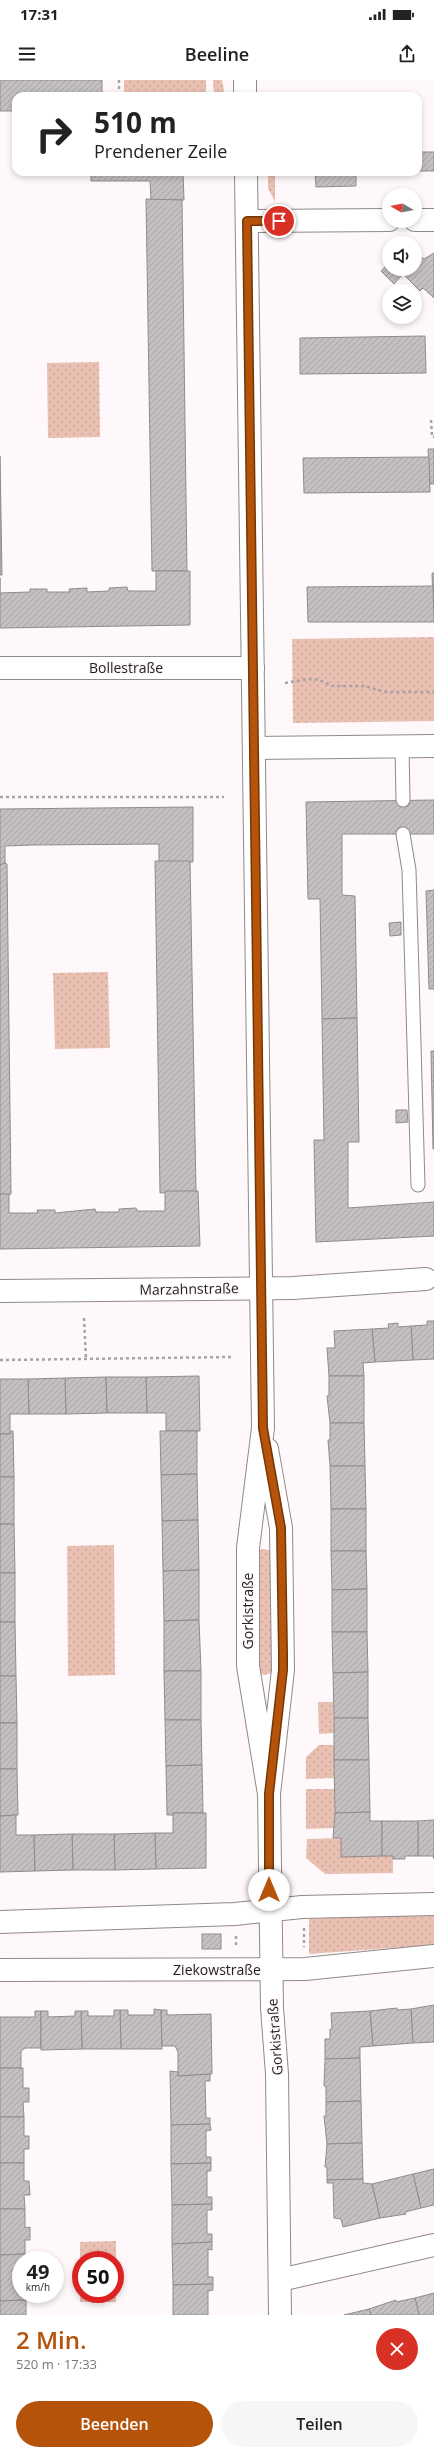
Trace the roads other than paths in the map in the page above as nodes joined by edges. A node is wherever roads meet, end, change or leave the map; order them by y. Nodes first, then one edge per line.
1 (245, 80) edge
2 (245, 92) edge
3 (246, 176) edge
4 (382, 220) edge
5 (422, 220) edge
6 (434, 220) edge
7 (247, 221) junction
8 (0, 668) edge
9 (253, 668) junction
10 (402, 746) junction
11 (434, 746) edge
12 (254, 748) junction
13 (403, 800) dead end
14 (403, 834) dead end
15 (418, 1185) dead end
16 (426, 1279) dead end
17 (261, 1288) junction
18 (0, 1292) edge
19 (263, 1428) junction
20 (269, 1794) junction
21 (434, 1904) edge
22 (269, 1910) junction
23 (0, 1922) edge
24 (434, 1956) edge
25 (271, 1969) junction
26 (0, 1970) edge
27 (434, 2246) edge
28 (280, 2280) junction
29 (280, 2315) edge

1 - 2 main road
3 - 7 main road, Gorkistraße
4 - 7 main road
5 - 6 main road
7 - 9 main road, Gorkistraße
8 - 9 main road, Bollestraße
9 - 12 main road, Gorkistraße
10 - 11 main road
10 - 12 main road
10 - 13 lane
12 - 17 main road, Gorkistraße
14 - 15 lane
16 - 17 main road, Marzahnstraße
17 - 18 main road, Marzahnstraße
17 - 19 main road, Gorkistraße
19 - 20 main road, Gorkistraße
19 - 20 main road, Gorkistraße
20 - 22 main road, Gorkistraße
21 - 22 main road
22 - 23 main road
22 - 25 main road, Gorkistraße
24 - 25 main road, Ziekowstraße
25 - 26 main road, Ziekowstraße
25 - 28 main road, Gorkistraße
27 - 28 main road
28 - 29 main road, Gorkistraße

